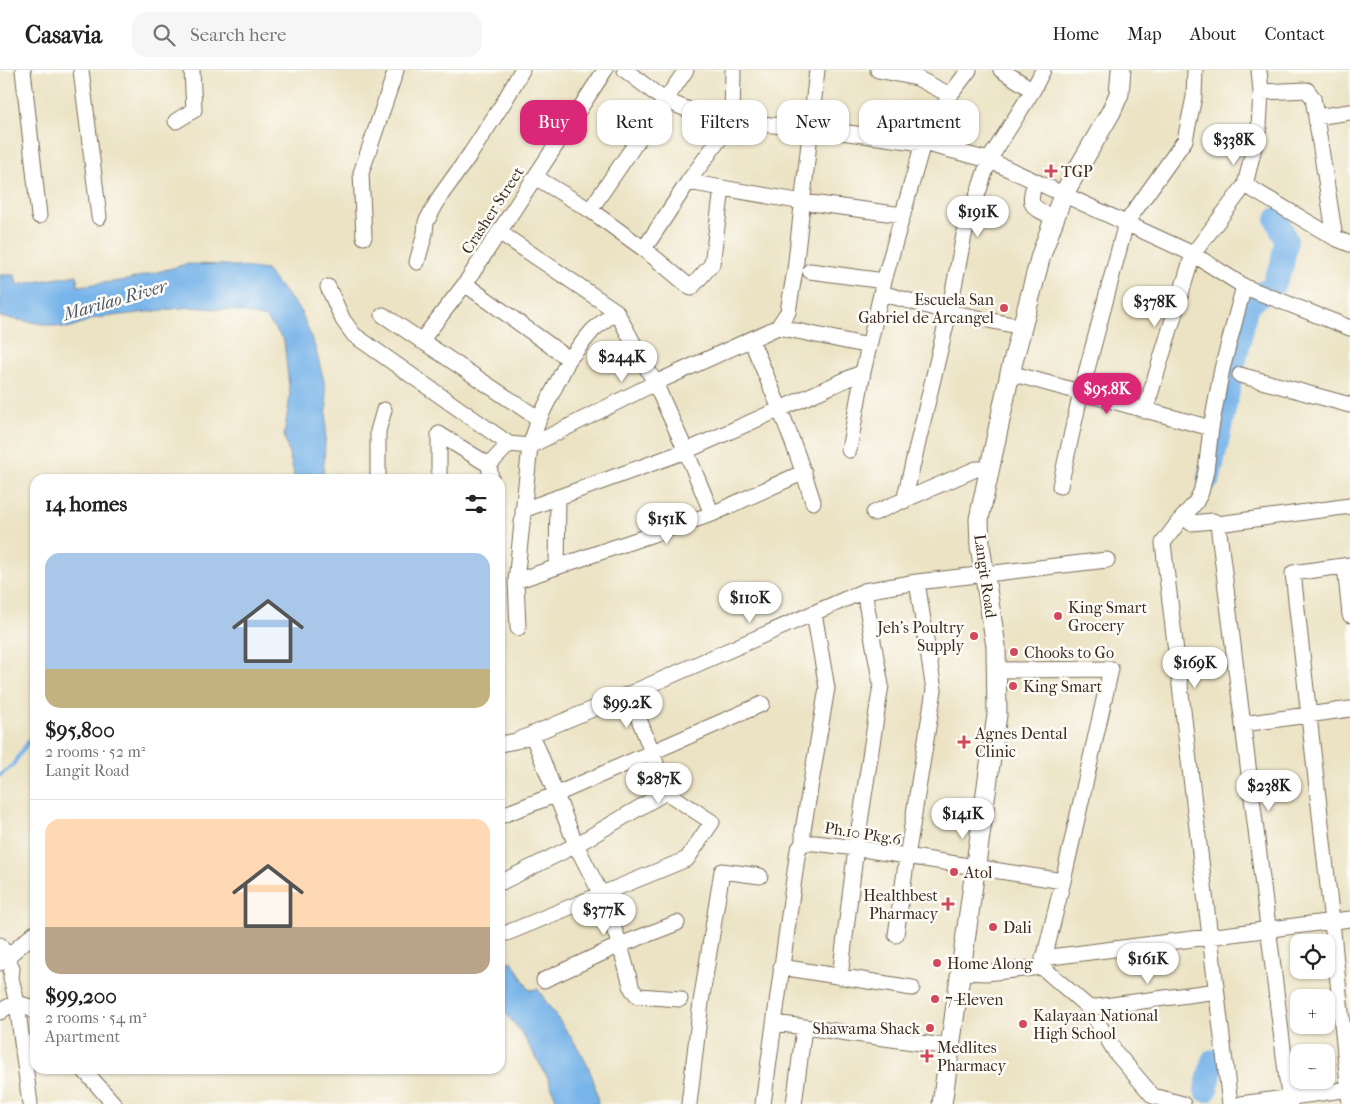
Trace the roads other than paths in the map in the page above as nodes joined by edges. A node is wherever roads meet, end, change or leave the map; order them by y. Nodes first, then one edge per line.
1 (23, 70) edge
2 (81, 70) edge
3 (192, 70) edge
4 (396, 70) edge
5 (522, 70) edge
6 (605, 70) edge
7 (625, 70) edge
8 (686, 70) edge
9 (733, 70) edge
10 (817, 70) edge
11 (878, 70) edge
12 (969, 70) edge
13 (1000, 70) edge
14 (1043, 70) edge
15 (1121, 70) edge
16 (1195, 70) edge
17 (1259, 70) edge
18 (1033, 90) junction
19 (1261, 92) junction
20 (950, 95) junction
21 (664, 100) joint
22 (732, 100) edge
23 (814, 100) edge
24 (947, 100) edge
25 (1350, 112) edge
26 (1316, 117) junction
27 (176, 121) dead end
28 (634, 145) edge
29 (715, 145) edge
30 (809, 145) edge
31 (922, 145) edge
32 (931, 145) edge
33 (989, 160) junction
34 (535, 177) junction
35 (688, 182) junction
36 (1035, 182) junction
37 (1245, 184) junction
38 (722, 189) junction
39 (1063, 194) junction
40 (803, 202) junction
41 (590, 210) junction
42 (903, 215) junction
43 (39, 216) dead end
44 (99, 217) dead end
45 (1054, 218) junction
46 (1126, 223) junction
47 (499, 232) junction
48 (364, 237) dead end
49 (1334, 238) junction
50 (1350, 244) edge
51 (644, 249) junction
52 (1193, 254) junction
53 (417, 262) dead end
54 (810, 271) dead end
55 (465, 284) junction
56 (328, 287) dead end
57 (883, 287) junction
58 (1244, 287) junction
59 (616, 311) junction
60 (949, 312) junction
61 (383, 315) dead end
62 (778, 327) junction
63 (1022, 327) junction
64 (1350, 328) edge
65 (751, 340) junction
66 (421, 341) junction
67 (869, 346) junction
68 (569, 359) junction
69 (863, 372) junction
70 (1010, 373) junction
71 (1240, 375) dead end
72 (655, 382) junction
73 (1081, 392) junction
74 (1350, 405) edge
75 (780, 409) junction
76 (384, 410) dead end
77 (1145, 411) junction
78 (539, 419) junction
79 (1211, 428) junction
80 (509, 444) junction
81 (530, 446) junction
82 (849, 450) dead end
83 (686, 451) junction
84 (989, 469) junction
85 (490, 472) edge
86 (804, 472) junction
87 (378, 474) edge
88 (439, 474) edge
89 (1060, 486) dead end
90 (558, 497) junction
91 (904, 501) junction
92 (813, 502) dead end
93 (1350, 506) edge
94 (523, 510) junction
95 (874, 513) dead end
96 (712, 514) junction
97 (1191, 523) dead end
98 (1218, 524) junction
99 (1107, 560) dead end
100 (1347, 565) edge
101 (557, 567) junction
102 (984, 574) junction
103 (516, 581) junction
104 (917, 582) junction
105 (864, 591) junction
106 (814, 613) junction
107 (1350, 615) edge
108 (518, 628) dead end
109 (997, 670) junction
110 (629, 694) junction
111 (762, 704) dead end
112 (1350, 710) edge
113 (1309, 715) junction
114 (1243, 724) junction
115 (532, 734) junction
116 (505, 743) edge
117 (652, 752) junction
118 (666, 792) junction
119 (557, 794) junction
120 (505, 814) edge
121 (803, 843) junction
122 (576, 845) junction
123 (856, 848) junction
124 (907, 857) junction
125 (976, 867) junction
126 (760, 876) dead end
127 (505, 880) edge
128 (1063, 881) junction
129 (601, 894) junction
130 (1350, 919) edge
131 (1332, 922) junction
132 (677, 923) dead end
133 (1269, 930) junction
134 (507, 933) dead end
135 (896, 934) dead end
136 (30, 936) edge
137 (1210, 936) junction
138 (620, 945) junction
139 (2, 955) edge
140 (1042, 963) junction
141 (781, 967) junction
142 (961, 972) junction
143 (840, 977) junction
144 (544, 980) dead end
145 (912, 988) dead end
146 (1210, 992) dead end
147 (680, 999) dead end
148 (17, 1003) junction
149 (30, 1008) edge
150 (1089, 1008) junction
151 (0, 1012) edge
152 (775, 1023) junction
153 (804, 1028) junction
154 (950, 1047) junction
155 (88, 1074) edge
156 (1349, 1094) edge
157 (1290, 1100) edge
158 (30, 1104) edge
159 (114, 1104) edge
160 (689, 1104) edge
161 (763, 1104) edge
162 (794, 1104) edge
163 (942, 1104) edge
164 (1182, 1104) edge
165 (1230, 1104) edge
166 (1241, 1104) edge

1 - 43 street
2 - 44 street
3 - 27 street
4 - 48 street
5 - 53 street
6 - 34 street, Crasher Street
7 - 21 street
8 - 21 street
9 - 22 street
10 - 23 street
11 - 20 street
12 - 20 street
13 - 18 street
14 - 18 street
15 - 39 main road, Langit Road
16 - 46 street
17 - 19 street
18 - 33 street
19 - 26 street
19 - 37 street
20 - 24 street
25 - 26 street
26 - 49 street
28 - 41 street
29 - 35 street
30 - 40 street
31 - 42 street
32 - 33 street
33 - 36 street
33 - 60 street
34 - 41 street
34 - 47 street, Crasher Street
35 - 38 street
35 - 51 street
36 - 39 street
36 - 45 street
37 - 49 street
37 - 52 street
38 - 40 street
38 - 51 street
39 - 45 main road, Langit Road
39 - 46 street
40 - 42 street
40 - 62 street
41 - 51 street
42 - 57 street
45 - 63 main road, Langit Road
46 - 52 street
46 - 73 street
47 - 55 street, Crasher Street
47 - 59 street
49 - 50 street
52 - 58 street
52 - 77 street
54 - 57 street
55 - 66 street, Crasher Street
55 - 68 street
56 - 80 street
57 - 60 street
57 - 67 street
58 - 64 street
58 - 79 street
59 - 68 street
59 - 72 street
60 - 63 street
60 - 91 street
61 - 66 street
62 - 65 street
62 - 67 street
63 - 70 main road, Langit Road
65 - 72 street
65 - 75 street
66 - 78 street
67 - 69 street
68 - 78 street
69 - 75 street
69 - 82 street
70 - 73 street
70 - 84 main road, Langit Road
71 - 74 street
72 - 81 street
72 - 83 street
73 - 77 street
73 - 89 street
75 - 83 street
75 - 86 street
76 - 87 street
77 - 79 street
78 - 81 street
79 - 137 street
80 - 81 street
80 - 85 street
81 - 94 street
83 - 90 street
83 - 96 street
84 - 91 street
84 - 102 main road, Langit Road
85 - 88 street
86 - 92 street
86 - 96 street
90 - 94 street
90 - 101 street
91 - 95 street
93 - 98 street
94 - 103 street
96 - 101 street
97 - 98 street
98 - 114 street
99 - 102 street
100 - 107 street
100 - 113 street
101 - 103 street
102 - 104 street
102 - 109 main road, Langit Road
103 - 108 street
104 - 105 street
104 - 124 street
105 - 106 street
105 - 123 street
106 - 110 street
106 - 121 street
109 - 125 main road, Langit Road
109 - 128 street
110 - 115 street
110 - 117 street
111 - 117 street
112 - 113 street
113 - 114 street
113 - 131 street
114 - 133 street
115 - 116 street
115 - 119 street
117 - 118 street
117 - 119 street
118 - 122 street
118 - 129 street
119 - 120 street
119 - 122 street
121 - 123 street, Ph.10 Pkg.6
121 - 141 street
122 - 127 street
122 - 129 street
123 - 124 street, Ph.10 Pkg.6
123 - 143 street
124 - 125 street, Ph.10 Pkg.6
124 - 135 street
125 - 128 street, Ph.10 Pkg.6
125 - 142 main road, Langit Road
126 - 160 street
128 - 140 street
129 - 134 street
129 - 138 street
130 - 131 street
131 - 133 street
131 - 156 street
132 - 138 street
133 - 137 street
133 - 157 street
136 - 139 street
137 - 140 street
137 - 165 street
138 - 144 street
138 - 147 street
139 - 148 street
140 - 142 street
140 - 150 street
141 - 143 street
141 - 152 street
142 - 154 main road, Langit Road
143 - 145 street
146 - 150 street
148 - 149 street
148 - 151 street
148 - 158 street
150 - 164 street
152 - 153 street
152 - 161 street
153 - 154 street
153 - 162 street
154 - 163 main road, Langit Road
155 - 159 street
156 - 157 street
157 - 166 street

